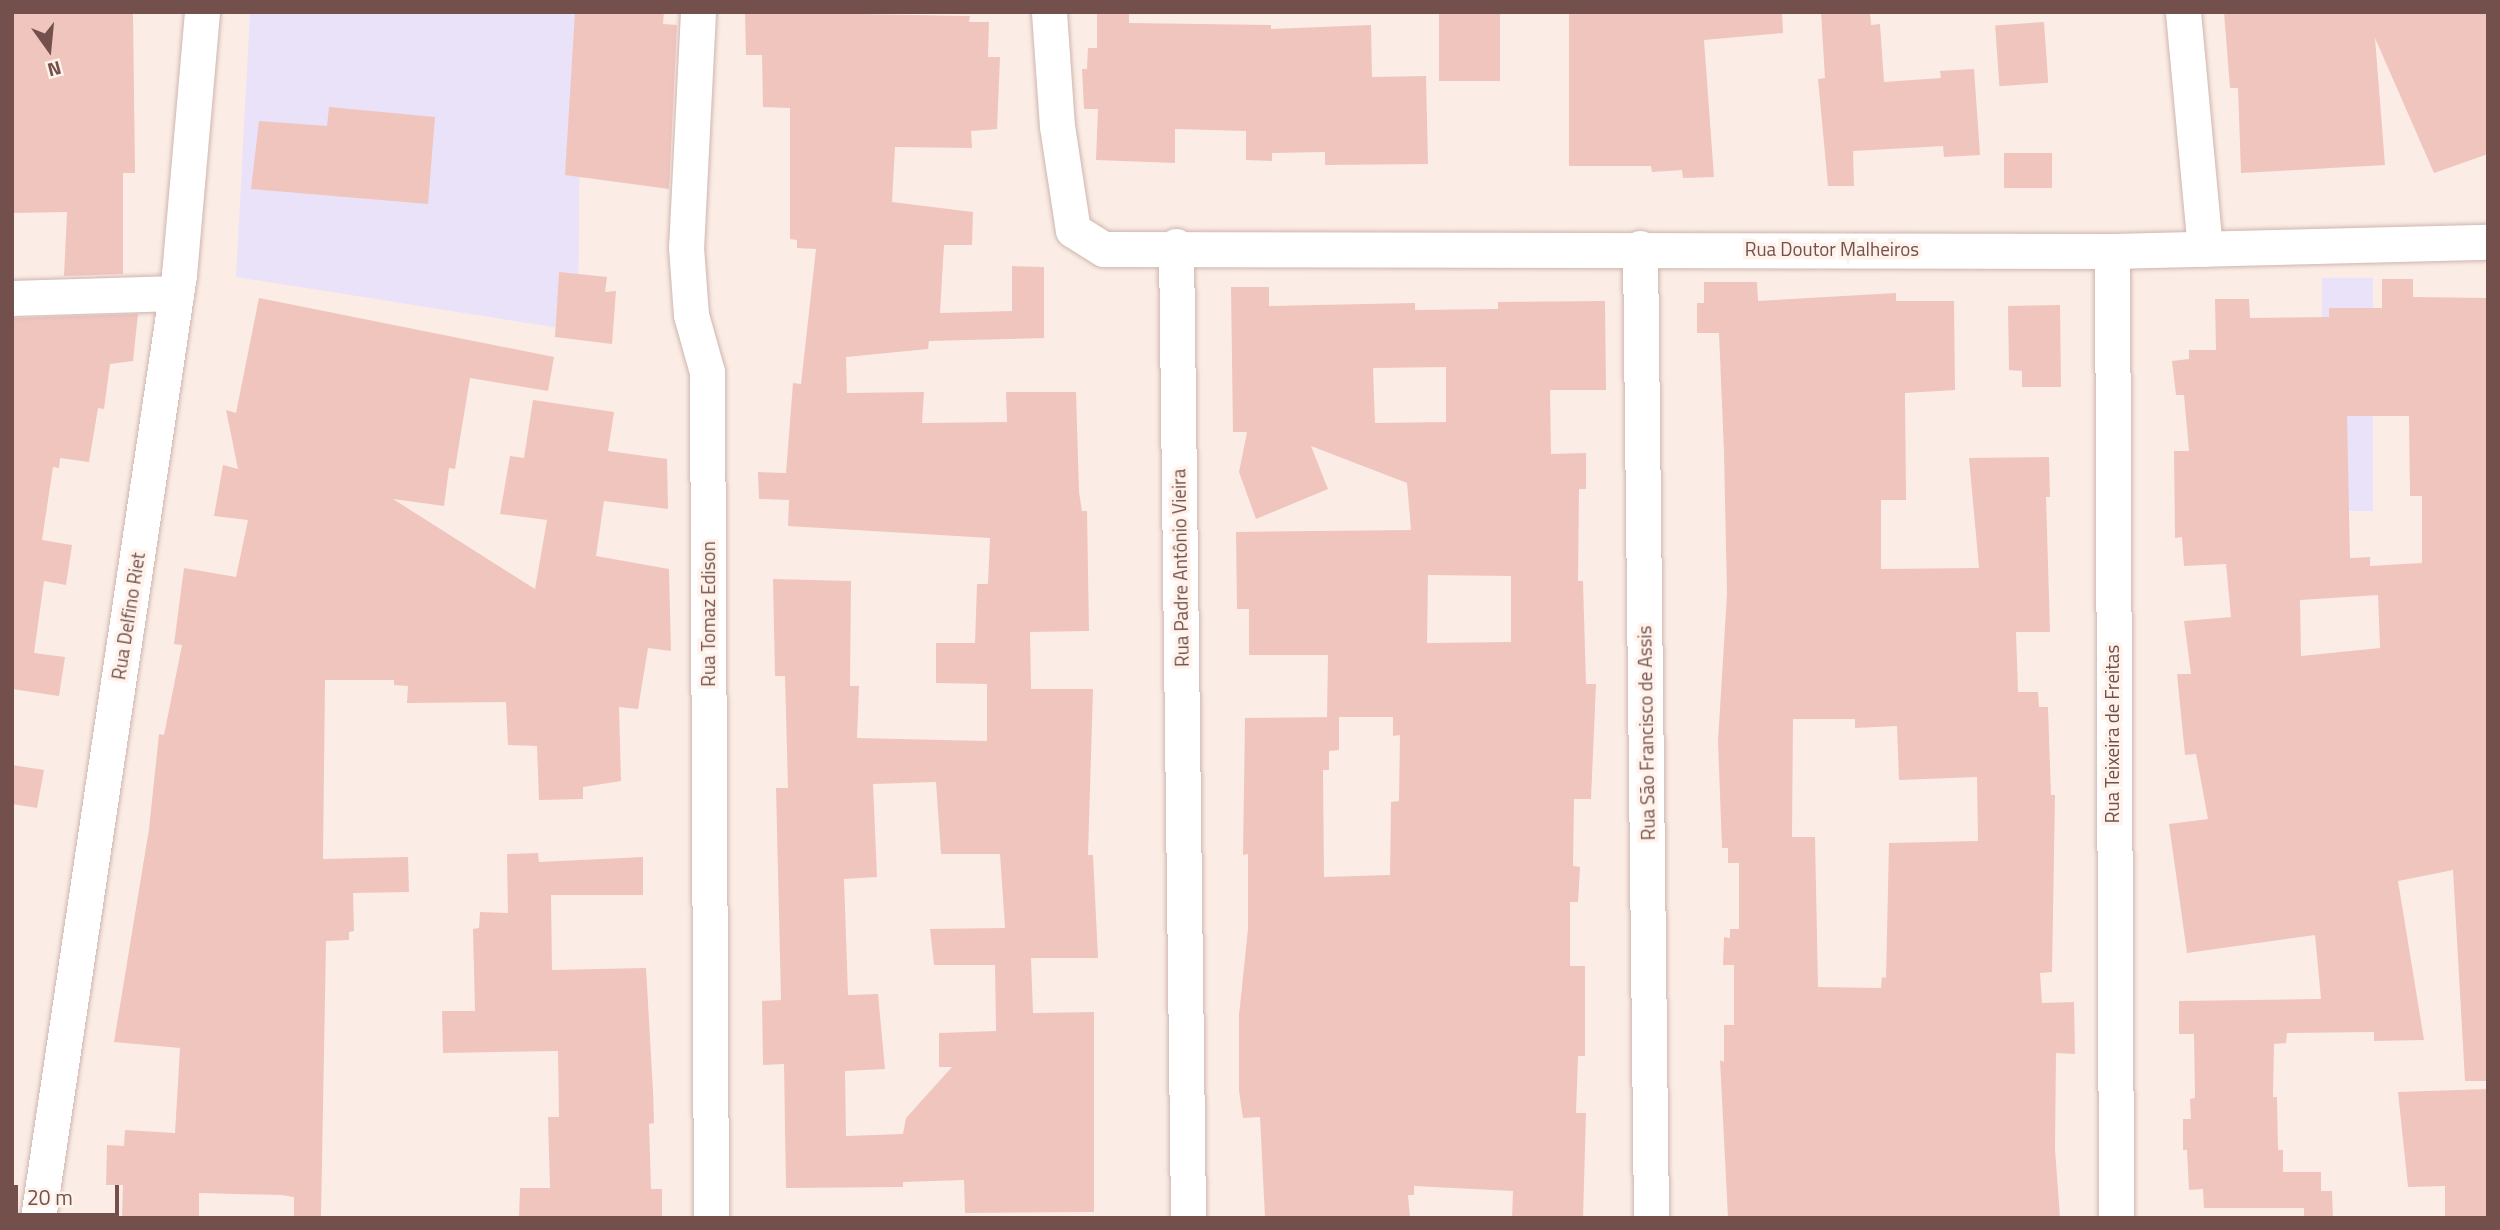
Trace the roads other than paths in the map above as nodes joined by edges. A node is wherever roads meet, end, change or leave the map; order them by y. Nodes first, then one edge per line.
1 (202, 12) edge
2 (698, 12) edge
3 (1049, 12) edge
4 (2183, 12) edge
5 (2488, 242) edge
6 (1176, 246) junction
7 (1640, 248) junction
8 (2205, 248) junction
9 (2112, 251) junction
10 (176, 293) junction
11 (12, 298) edge
12 (38, 1218) edge
13 (711, 1218) edge
14 (1188, 1218) edge
15 (1651, 1218) edge
16 (2116, 1218) edge

1 - 10 street, Rua Delfino Riet
2 - 13 street, Rua Tomaz Edison
3 - 6 street
4 - 8 street
5 - 8 street, Rua Doutor Malheiros
6 - 7 street, Rua Doutor Malheiros
6 - 14 street, Rua Padre Antônio Vieira
7 - 9 street, Rua Doutor Malheiros
7 - 15 street, Rua São Francisco de Assis
8 - 9 street, Rua Doutor Malheiros
9 - 16 street, Rua Teixeira de Freitas
10 - 11 street
10 - 12 street, Rua Delfino Riet

